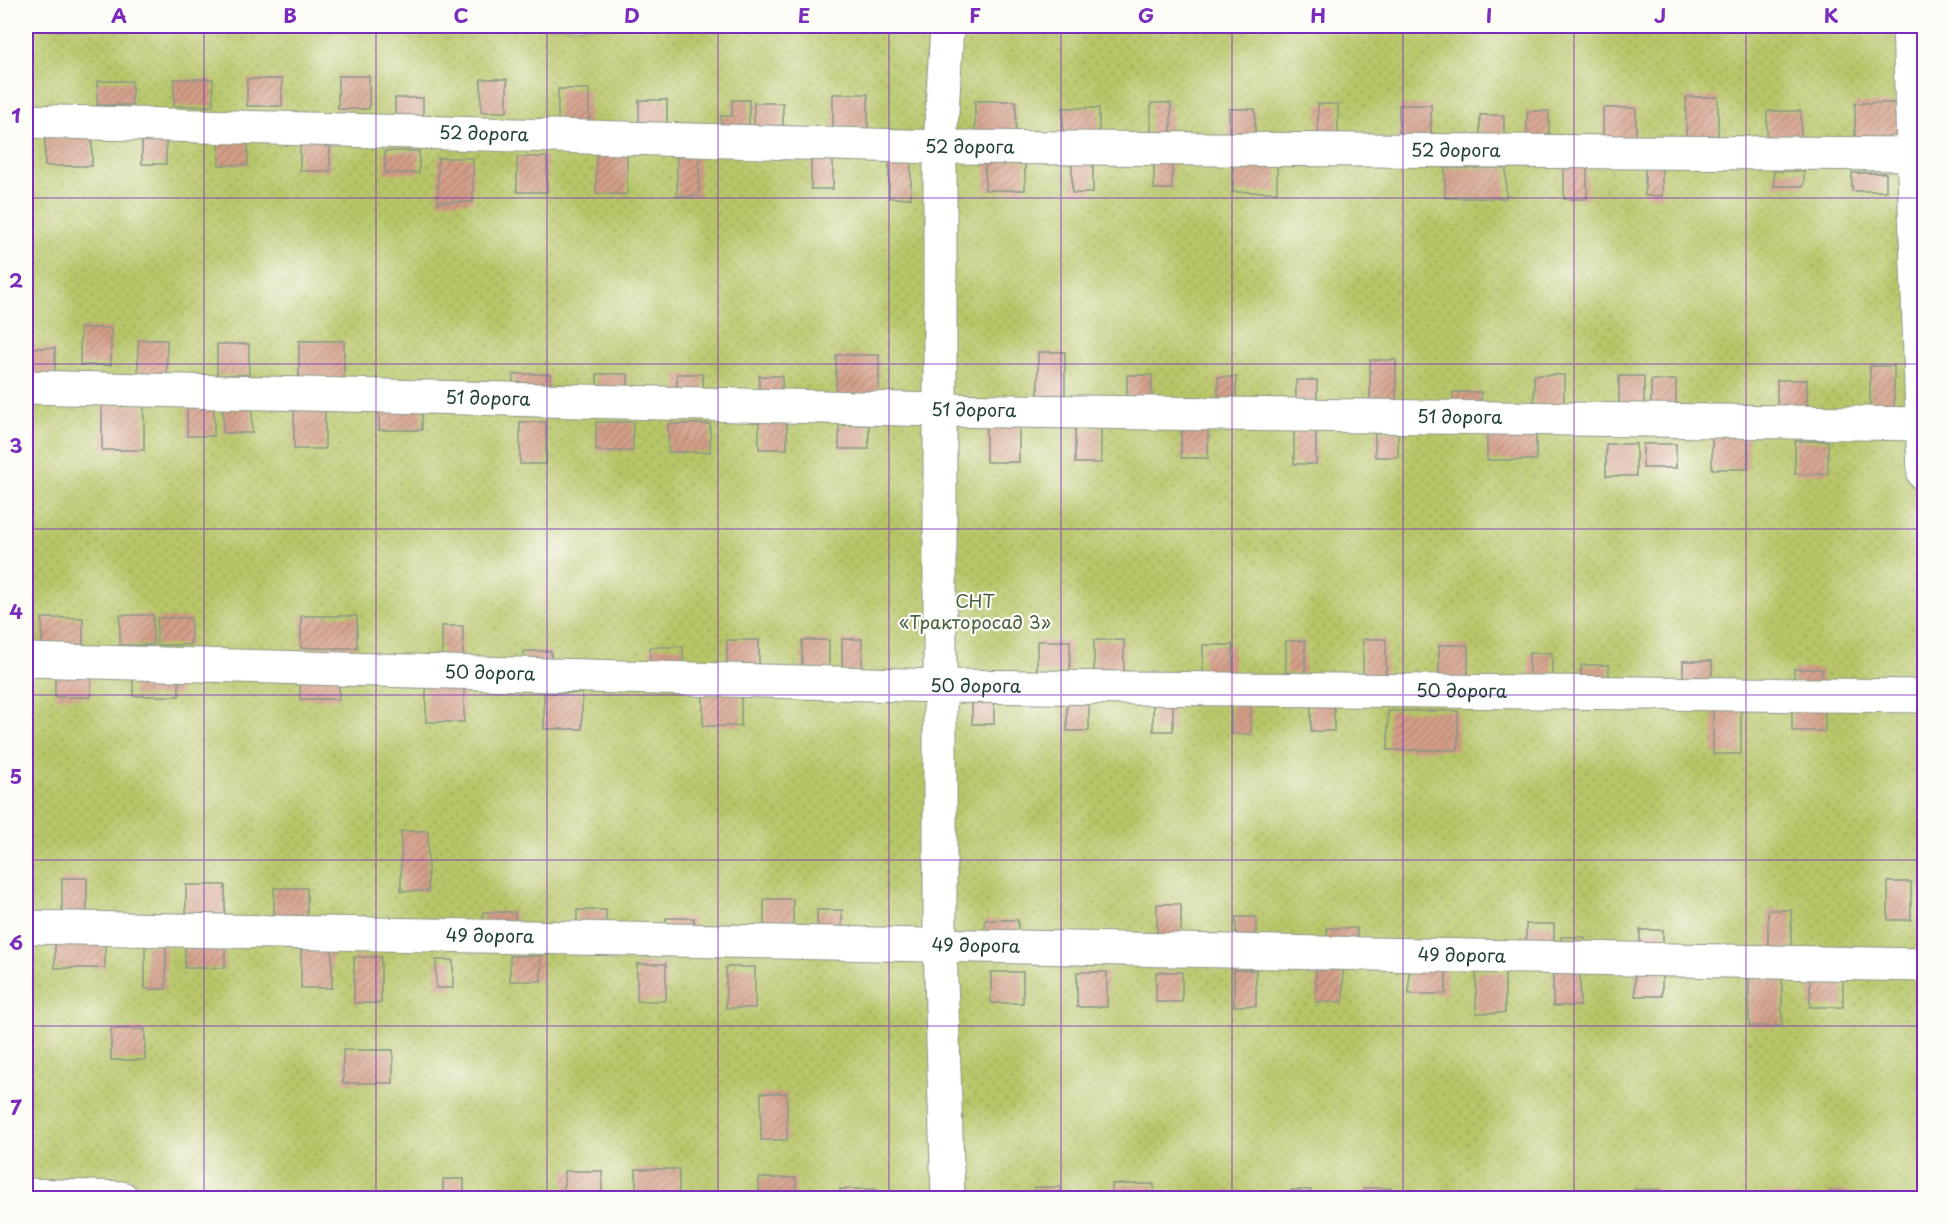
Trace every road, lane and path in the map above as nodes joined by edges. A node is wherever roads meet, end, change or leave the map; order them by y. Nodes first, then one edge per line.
1 (947, 26) edge
2 (1909, 26) edge
3 (26, 122) edge
4 (940, 147) junction
5 (1914, 154) junction
6 (26, 387) edge
7 (940, 410) junction
8 (1923, 424) junction
9 (1924, 474) edge
10 (26, 660) edge
11 (940, 686) junction
12 (1924, 696) edge
13 (26, 927) edge
14 (940, 946) junction
15 (1924, 965) edge
16 (26, 1195) edge
17 (122, 1198) edge
18 (948, 1198) edge

1 - 4 street
2 - 5 street
3 - 4 street, 52 дорога
4 - 5 street, 52 дорога
4 - 7 street
5 - 8 street
6 - 7 street, 51 дорога
7 - 8 street, 51 дорога
7 - 11 street
8 - 9 street
10 - 11 street, 50 дорога
11 - 12 street, 50 дорога
11 - 14 street
13 - 14 street, 49 дорога
14 - 15 street, 49 дорога
14 - 18 street
16 - 17 street

